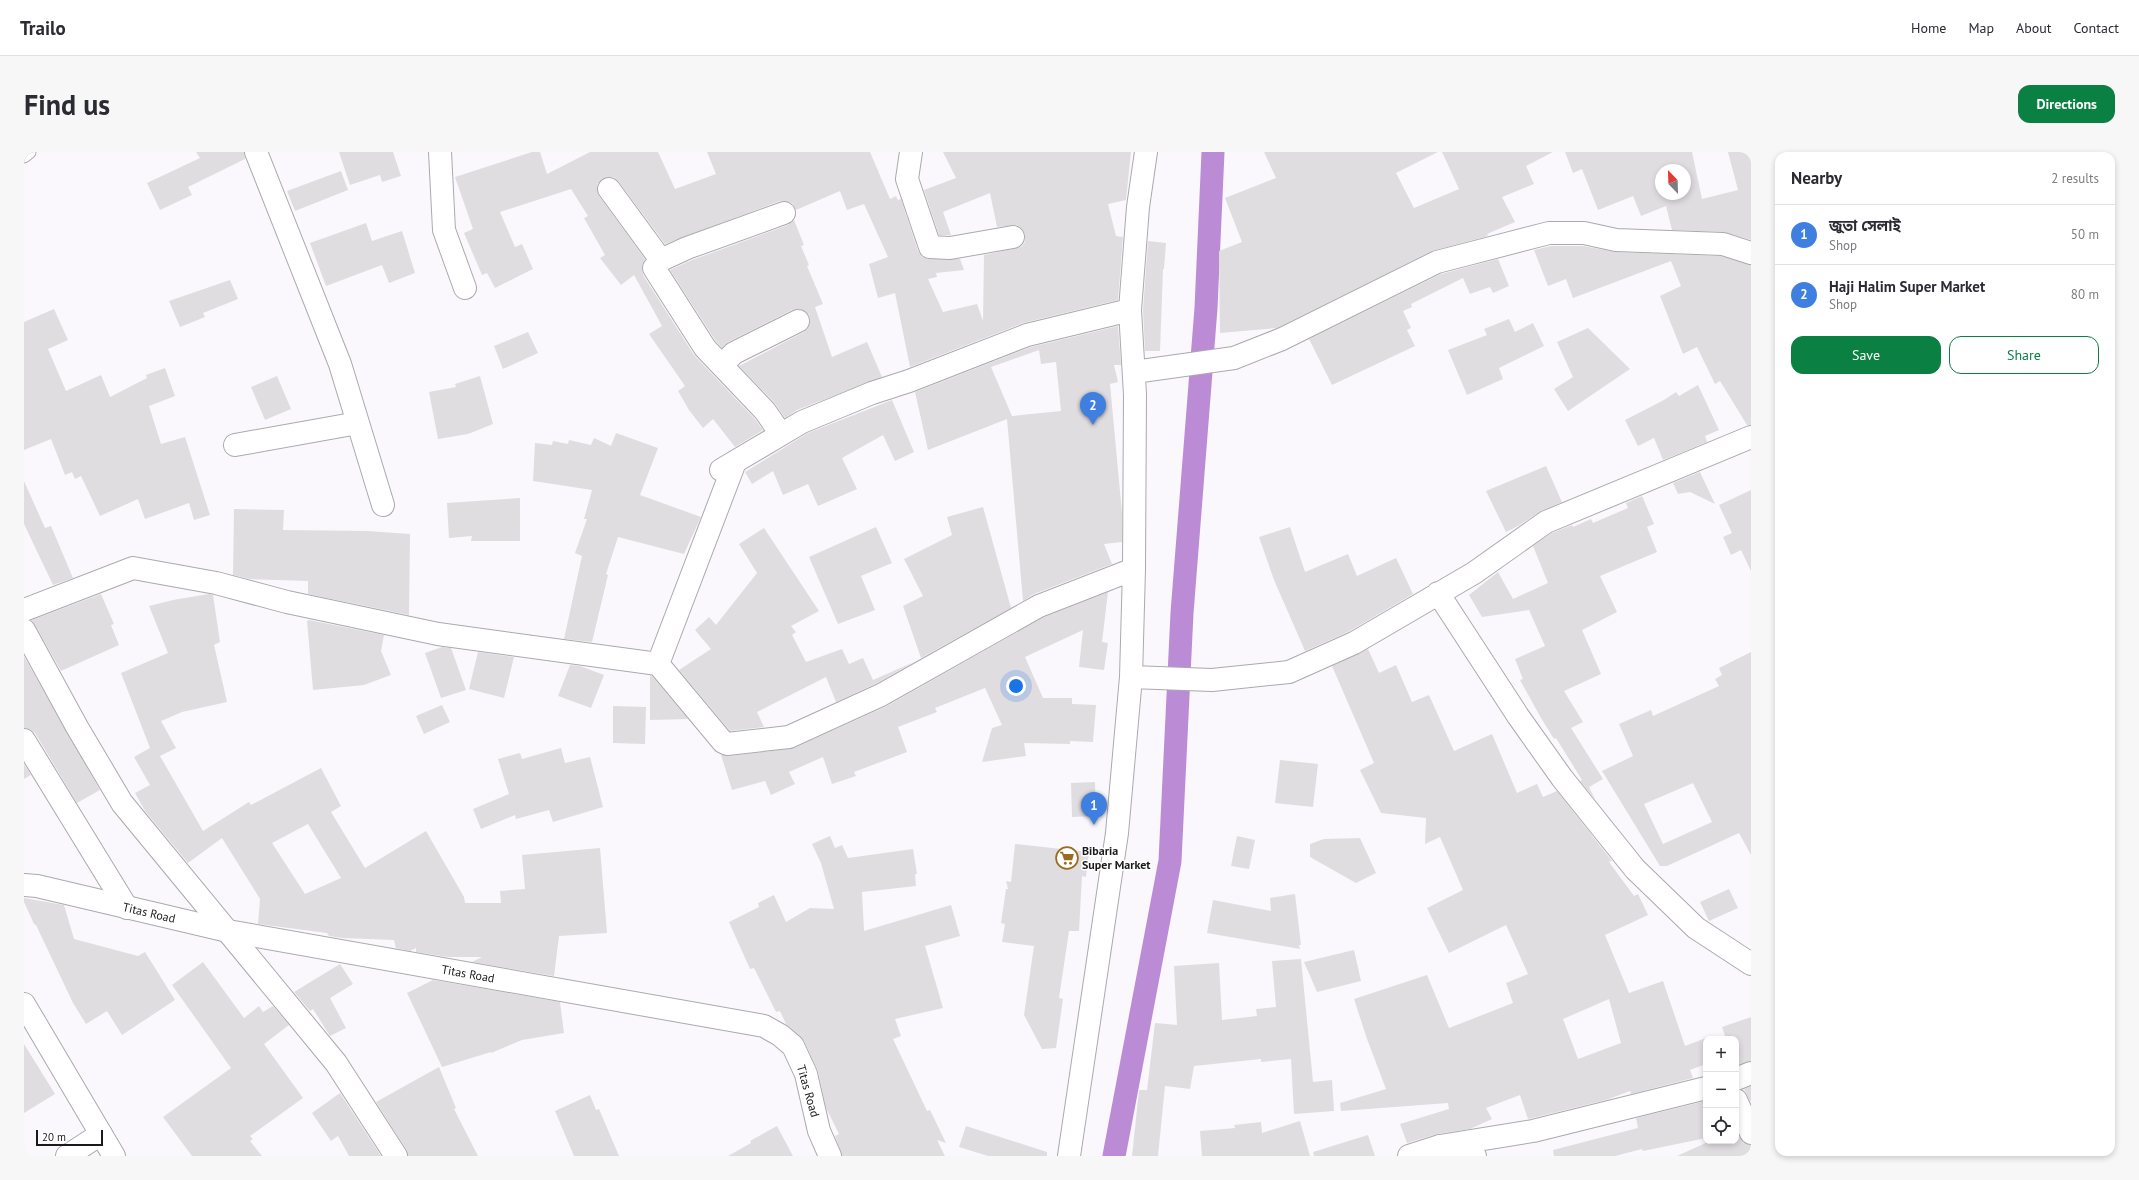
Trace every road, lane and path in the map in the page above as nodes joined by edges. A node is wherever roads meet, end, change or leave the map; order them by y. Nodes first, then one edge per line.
1 (29, 152) edge
2 (256, 152) edge
3 (440, 152) edge
4 (912, 152) edge
5 (1146, 152) edge
6 (24, 156) edge
7 (609, 189) dead end
8 (784, 213) dead end
9 (1013, 237) dead end
10 (1751, 253) edge
11 (661, 260) junction
12 (465, 288) dead end
13 (1130, 310) junction
14 (798, 321) dead end
15 (722, 365) junction
16 (1134, 372) junction
17 (358, 423) junction
18 (781, 434) junction
19 (1751, 437) edge
20 (235, 445) dead end
21 (383, 505) dead end
22 (1134, 568) junction
23 (1438, 593) junction
24 (24, 610) edge
25 (24, 630) edge
26 (658, 664) junction
27 (1131, 677) junction
28 (24, 740) edge
29 (24, 885) edge
30 (127, 908) junction
31 (228, 931) junction
32 (1751, 964) edge
33 (24, 1004) edge
34 (1751, 1073) edge
35 (1739, 1079) edge
36 (1703, 1089) edge
37 (1739, 1107) edge
38 (1751, 1133) edge
39 (101, 1134) junction
40 (1440, 1146) junction
41 (67, 1156) edge
42 (114, 1156) edge
43 (396, 1156) edge
44 (830, 1156) edge
45 (1069, 1156) edge
46 (1409, 1156) edge
47 (1475, 1156) edge

1 - 6 lane
2 - 17 street
3 - 12 street
4 - 9 street
5 - 13 street
7 - 11 street
8 - 11 street
10 - 16 street
11 - 15 street
13 - 16 street
13 - 18 street
14 - 15 street
15 - 18 street
16 - 22 street
17 - 20 street
17 - 21 street
18 - 26 street
19 - 23 street
22 - 26 street
22 - 27 street
23 - 27 street
23 - 32 street
24 - 26 street
25 - 31 street
27 - 45 street
28 - 30 street
29 - 30 street, Titas Road
30 - 31 street, Titas Road
31 - 43 street
31 - 44 street, Titas Road
33 - 39 street
34 - 35 street
36 - 40 street
37 - 38 street
39 - 41 street
39 - 42 street
40 - 46 street
40 - 47 street

